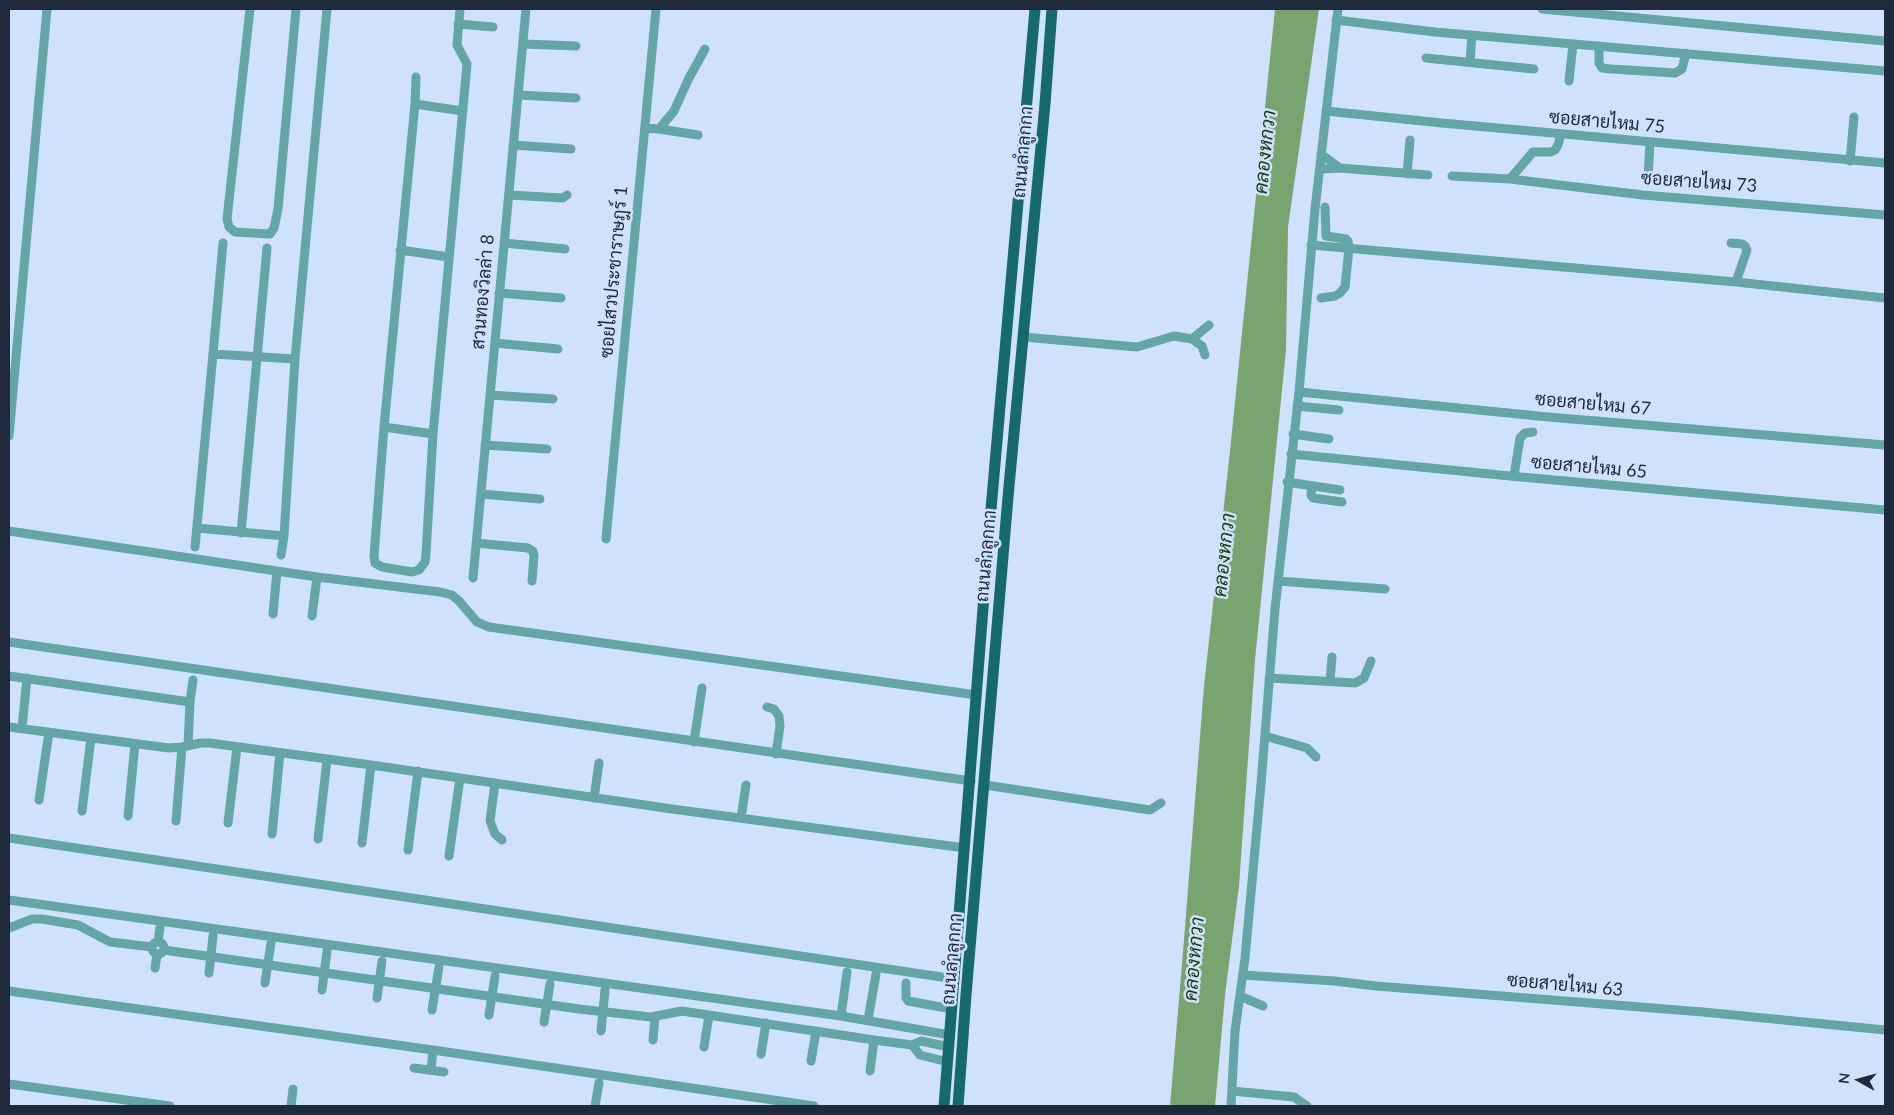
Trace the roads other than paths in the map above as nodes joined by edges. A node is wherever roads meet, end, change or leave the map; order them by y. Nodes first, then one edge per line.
1 (47, 9) edge
2 (250, 9) edge
3 (296, 9) edge
4 (327, 9) edge
5 (460, 9) edge
6 (526, 9) edge
7 (656, 9) edge
8 (1035, 9) edge
9 (1052, 9) edge
10 (1338, 9) edge
11 (1542, 9) edge
12 (1336, 20) junction
13 (458, 24) junction
14 (493, 27) dead end
15 (1472, 35) junction
16 (1885, 41) edge
17 (523, 44) junction
18 (1573, 44) junction
19 (576, 46) dead end
20 (1599, 46) junction
21 (705, 49) dead end
22 (1686, 53) junction
23 (1426, 58) dead end
24 (1470, 62) junction
25 (1534, 70) dead end
26 (1884, 71) edge
27 (416, 77) dead end
28 (1569, 81) dead end
29 (518, 95) junction
30 (576, 98) dead end
31 (415, 104) junction
32 (463, 111) junction
33 (1326, 111) junction
34 (1854, 117) dead end
35 (645, 128) junction
36 (659, 129) junction
37 (1561, 134) junction
38 (698, 135) dead end
39 (1410, 140) dead end
40 (1650, 142) junction
41 (513, 145) junction
42 (571, 149) dead end
43 (1321, 154) junction
44 (1850, 161) junction
45 (1885, 163) edge
46 (1340, 168) junction
47 (1320, 169) junction
48 (1407, 174) junction
49 (1428, 175) dead end
50 (1452, 176) dead end
51 (1648, 178) dead end
52 (1510, 179) junction
53 (509, 195) junction
54 (567, 195) dead end
55 (1325, 207) dead end
56 (1885, 214) edge
57 (223, 243) dead end
58 (1731, 243) dead end
59 (504, 244) junction
60 (1311, 245) junction
61 (267, 248) dead end
62 (1349, 248) junction
63 (565, 249) dead end
64 (400, 250) junction
65 (449, 257) junction
66 (1736, 282) junction
67 (499, 293) junction
68 (561, 298) dead end
69 (1322, 298) dead end
70 (1885, 298) edge
71 (1209, 325) dead end
72 (1023, 337) junction
73 (1192, 339) junction
74 (495, 343) junction
75 (558, 349) dead end
76 (213, 354) junction
77 (1205, 354) dead end
78 (256, 357) junction
79 (295, 359) junction
80 (1299, 392) junction
81 (490, 394) junction
82 (553, 399) dead end
83 (1297, 406) junction
84 (1339, 410) dead end
85 (384, 427) junction
86 (1533, 432) dead end
87 (433, 434) junction
88 (1294, 434) junction
89 (9, 436) edge
90 (1329, 439) dead end
91 (485, 445) junction
92 (1885, 445) edge
93 (547, 449) dead end
94 (1290, 454) junction
95 (1514, 476) junction
96 (1287, 482) junction
97 (1312, 486) junction
98 (1340, 490) dead end
99 (481, 494) junction
100 (540, 499) dead end
101 (1342, 502) dead end
102 (1885, 510) edge
103 (197, 528) junction
104 (9, 531) edge
105 (240, 533) junction
106 (284, 536) junction
107 (606, 539) dead end
108 (476, 544) junction
109 (195, 547) dead end
110 (281, 555) dead end
111 (278, 571) junction
112 (317, 577) junction
113 (473, 578) dead end
114 (532, 581) dead end
115 (1278, 581) junction
116 (1385, 589) dead end
117 (273, 614) dead end
118 (312, 616) dead end
119 (9, 642) edge
120 (1332, 657) dead end
121 (1371, 661) dead end
122 (9, 676) edge
123 (27, 678) junction
124 (1269, 678) junction
125 (193, 680) dead end
126 (1330, 681) junction
127 (702, 688) dead end
128 (978, 695) junction
129 (190, 702) junction
130 (767, 707) dead end
131 (9, 727) edge
132 (22, 728) junction
133 (49, 732) junction
134 (1265, 736) junction
135 (91, 738) junction
136 (694, 742) junction
137 (135, 744) junction
138 (185, 746) junction
139 (237, 747) junction
140 (280, 753) junction
141 (776, 754) junction
142 (1316, 757) dead end
143 (327, 760) junction
144 (599, 763) dead end
145 (371, 764) junction
146 (418, 772) junction
147 (460, 778) junction
148 (971, 781) junction
149 (495, 783) junction
150 (746, 785) dead end
151 (985, 785) junction
152 (594, 798) junction
153 (39, 800) dead end
154 (1161, 803) dead end
155 (82, 811) dead end
156 (128, 816) dead end
157 (741, 818) junction
158 (176, 821) dead end
159 (228, 823) dead end
160 (272, 834) dead end
161 (9, 838) edge
162 (318, 839) dead end
163 (502, 840) dead end
164 (362, 843) dead end
165 (965, 848) junction
166 (408, 850) dead end
167 (449, 856) dead end
168 (9, 900) edge
169 (9, 928) edge
170 (160, 928) dead end
171 (214, 936) dead end
172 (271, 943) dead end
173 (158, 948) junction
174 (327, 951) dead end
175 (211, 956) junction
176 (382, 961) dead end
177 (268, 964) junction
178 (439, 966) dead end
179 (155, 968) dead end
180 (325, 972) junction
181 (847, 972) dead end
182 (209, 973) dead end
183 (876, 974) dead end
184 (1243, 975) junction
185 (495, 976) dead end
186 (955, 979) junction
187 (379, 980) junction
188 (265, 983) dead end
189 (906, 983) dead end
190 (550, 984) dead end
191 (435, 989) junction
192 (322, 990) dead end
193 (605, 990) dead end
194 (9, 991) edge
195 (1240, 996) junction
196 (491, 997) junction
197 (377, 998) dead end
198 (547, 1005) junction
199 (1263, 1006) dead end
200 (952, 1009) junction
201 (432, 1010) dead end
202 (603, 1012) junction
203 (489, 1015) dead end
204 (709, 1015) junction
205 (840, 1016) junction
206 (655, 1017) junction
207 (868, 1020) junction
208 (544, 1022) dead end
209 (766, 1023) junction
210 (1885, 1030) edge
211 (601, 1031) dead end
212 (816, 1031) junction
213 (652, 1040) dead end
214 (874, 1040) junction
215 (950, 1041) junction
216 (912, 1045) junction
217 (704, 1047) dead end
218 (433, 1050) junction
219 (761, 1054) dead end
220 (812, 1061) dead end
221 (948, 1062) junction
222 (414, 1068) dead end
223 (431, 1070) junction
224 (870, 1071) dead end
225 (444, 1072) dead end
226 (600, 1083) dead end
227 (9, 1084) edge
228 (293, 1089) dead end
229 (1232, 1091) junction
230 (111, 1103) edge
231 (170, 1106) edge
232 (291, 1106) edge
233 (595, 1106) edge
234 (814, 1106) edge
235 (944, 1106) edge
236 (958, 1106) edge
237 (1231, 1106) edge
238 (1307, 1106) edge

1 - 89 street
2 - 3 street
4 - 79 street
5 - 13 street
6 - 17 street, สวนทองวิลล่า 8
7 - 35 street, ซอยไสวประชาราษฎร์ 1
8 - 128 main road, ถนนลำลูกกา
9 - 72 main road, ถนนลำลูกกา
10 - 12 street
11 - 16 street
12 - 15 street
12 - 33 street
13 - 14 street
13 - 32 street
15 - 18 street
15 - 24 street
17 - 19 street
17 - 29 street, สวนทองวิลล่า 8
18 - 20 street
18 - 28 street
20 - 22 street
20 - 22 street
21 - 36 street
22 - 26 street
23 - 24 street
24 - 25 street
27 - 31 street
29 - 30 street
29 - 41 street, สวนทองวิลล่า 8
31 - 32 street
31 - 64 street
32 - 65 street
33 - 37 street, ซอยสายไหม 75
33 - 43 street
34 - 44 street
35 - 36 street
35 - 107 street, ซอยไสวประชาราษฎร์ 1
36 - 38 street
37 - 40 street, ซอยสายไหม 75
37 - 52 street
39 - 48 street
40 - 44 street, ซอยสายไหม 75
40 - 51 street
41 - 42 street
41 - 53 street, สวนทองวิลล่า 8
43 - 46 street
43 - 47 street
44 - 45 street, ซอยสายไหม 75
46 - 47 street
46 - 48 street
47 - 60 street
48 - 49 street
50 - 52 street, ซอยสายไหม 73
52 - 56 street, ซอยสายไหม 73
53 - 54 street
53 - 59 street, สวนทองวิลล่า 8
55 - 62 street
57 - 76 street
58 - 66 street
59 - 63 street
59 - 67 street, สวนทองวิลล่า 8
60 - 62 street
60 - 80 street
61 - 78 street
62 - 66 street
62 - 69 street
64 - 65 street
64 - 85 street
65 - 87 street
66 - 70 street
67 - 68 street
67 - 74 street, สวนทองวิลล่า 8
71 - 73 street
72 - 73 street
72 - 151 main road, ถนนลำลูกกา
73 - 77 street
74 - 75 street
74 - 81 street, สวนทองวิลล่า 8
76 - 78 street
76 - 103 street
78 - 79 street
78 - 105 street
79 - 106 street
80 - 83 street
80 - 92 street, ซอยสายไหม 67
81 - 82 street
81 - 91 street, สวนทองวิลล่า 8
83 - 84 street
83 - 88 street
85 - 87 street
85 - 87 street
86 - 95 street
88 - 90 street
88 - 94 street
91 - 93 street
91 - 99 street, สวนทองวิลล่า 8
94 - 95 street, ซอยสายไหม 65
94 - 96 street
95 - 102 street, ซอยสายไหม 65
96 - 97 street
96 - 115 street
97 - 98 street
97 - 101 street
99 - 100 street
99 - 108 street, สวนทองวิลล่า 8
103 - 105 street
103 - 109 street
104 - 111 street
105 - 106 street
106 - 110 street
108 - 113 street, สวนทองวิลล่า 8
108 - 114 street
111 - 112 street
111 - 117 street
112 - 118 street
112 - 128 street
115 - 116 street
115 - 124 street
119 - 136 street
120 - 126 street
121 - 126 street
122 - 123 street
123 - 129 street
123 - 132 street
124 - 126 street
124 - 134 street
125 - 129 street
127 - 136 street
128 - 148 main road, ถนนลำลูกกา
129 - 138 street
130 - 141 street
131 - 132 street
132 - 133 street
133 - 135 street
133 - 153 street
134 - 142 street
134 - 184 street
135 - 137 street
135 - 155 street
136 - 141 street
137 - 138 street
137 - 156 street
138 - 139 street
138 - 158 street
139 - 140 street
139 - 159 street
140 - 143 street
140 - 160 street
141 - 148 street
143 - 145 street
143 - 162 street
144 - 152 street
145 - 146 street
145 - 164 street
146 - 147 street
146 - 166 street
147 - 149 street
147 - 167 street
148 - 165 main road, ถนนลำลูกกา
149 - 152 street
149 - 163 street
150 - 157 street
151 - 154 street
151 - 236 main road, ถนนลำลูกกา
152 - 157 street
157 - 165 street
161 - 186 street
165 - 186 main road, ถนนลำลูกกา
168 - 205 street
169 - 173 street
170 - 173 street
171 - 175 street
172 - 177 street
173 - 175 street
173 - 179 street
174 - 180 street
175 - 177 street
175 - 182 street
176 - 187 street
177 - 180 street
177 - 188 street
178 - 191 street
180 - 187 street
180 - 192 street
181 - 205 street
183 - 207 street
184 - 195 street
184 - 210 street, ซอยสายไหม 63
185 - 196 street
186 - 200 main road, ถนนลำลูกกา
187 - 191 street
187 - 197 street
189 - 200 street
190 - 198 street
191 - 196 street
191 - 201 street
193 - 202 street
194 - 218 street
195 - 199 street
195 - 229 street
196 - 198 street
196 - 203 street
198 - 202 street
198 - 208 street
200 - 215 main road, ถนนลำลูกกา
202 - 206 street
202 - 211 street
204 - 206 street
204 - 209 street
204 - 217 street
205 - 207 street
206 - 213 street
207 - 215 street
209 - 212 street
209 - 219 street
212 - 214 street
212 - 220 street
214 - 216 street
214 - 224 street
215 - 216 street
215 - 221 main road, ถนนลำลูกกา
216 - 221 street
218 - 223 street
218 - 234 street
221 - 235 main road, ถนนลำลูกกา
222 - 223 street
223 - 225 street
226 - 233 street
227 - 230 street
228 - 232 street
229 - 237 street
229 - 238 street
230 - 231 street

